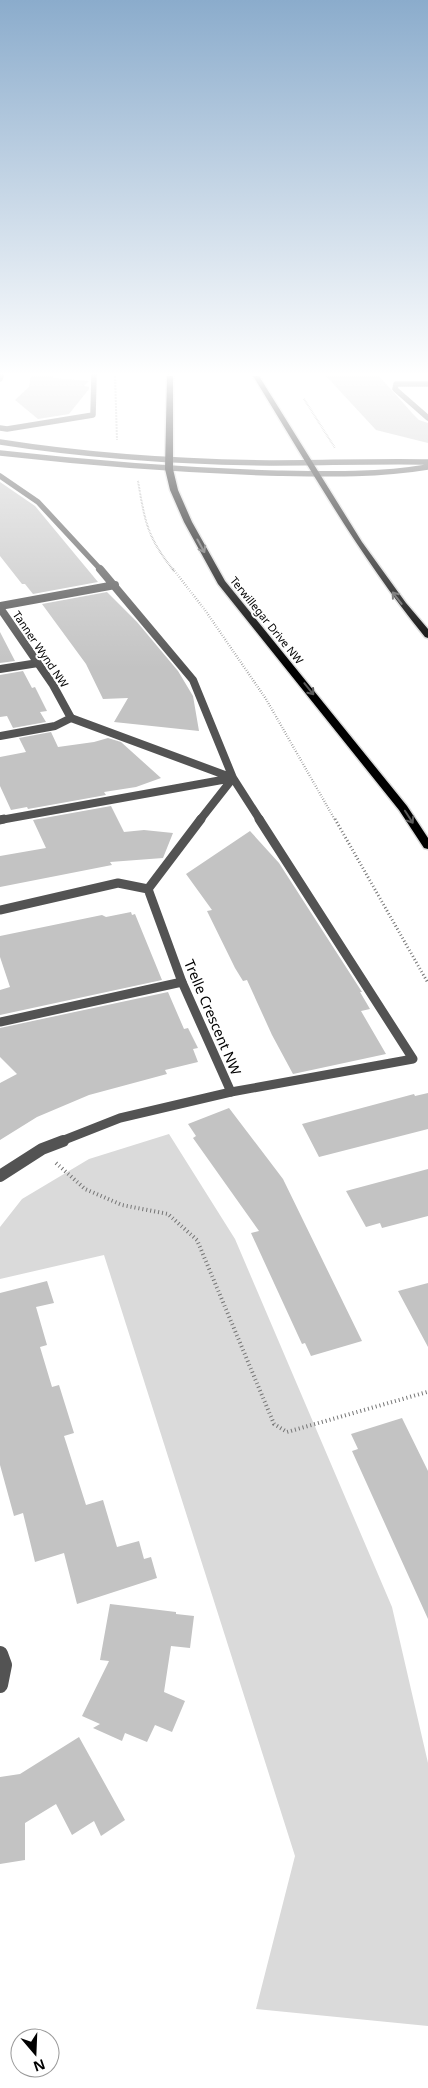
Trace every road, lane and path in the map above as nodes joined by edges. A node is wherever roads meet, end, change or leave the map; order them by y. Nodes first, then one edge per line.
1 (171, 473) edge
2 (314, 473) edge
3 (331, 473) edge
4 (358, 473) edge
5 (0, 476) edge
6 (137, 478) dead end
7 (115, 585) junction
8 (0, 607) edge
9 (428, 635) edge
10 (38, 663) junction
11 (0, 669) edge
12 (71, 718) junction
13 (0, 736) edge
14 (234, 778) junction
15 (0, 820) edge
16 (428, 846) edge
17 (148, 890) junction
18 (0, 910) edge
19 (182, 982) junction
20 (428, 983) edge
21 (0, 1022) edge
22 (231, 1092) junction
23 (42, 1149) junction
24 (0, 1176) edge
25 (427, 1392) dead end
26 (0, 1654) edge
27 (0, 1685) edge

1 -> 16 main road, Terwillegar Drive NW
9 -> 2 main road
3 - 4 street
5 - 7 street
6 - 20 path
7 - 8 street
7 - 14 street
8 - 10 street, Tanner Wynd NW
10 - 11 street
10 - 12 street, Tanner Wynd NW
12 - 13 street
12 - 14 street
14 - 15 street
14 - 17 street
14 - 22 street
17 - 18 street
17 - 19 street, Trelle Crescent NW
19 - 21 street
19 - 22 street, Trelle Crescent NW
22 - 23 street, Trelle Crescent NW
23 - 24 street, Trelle Crescent NW
23 - 25 path
26 - 27 street

